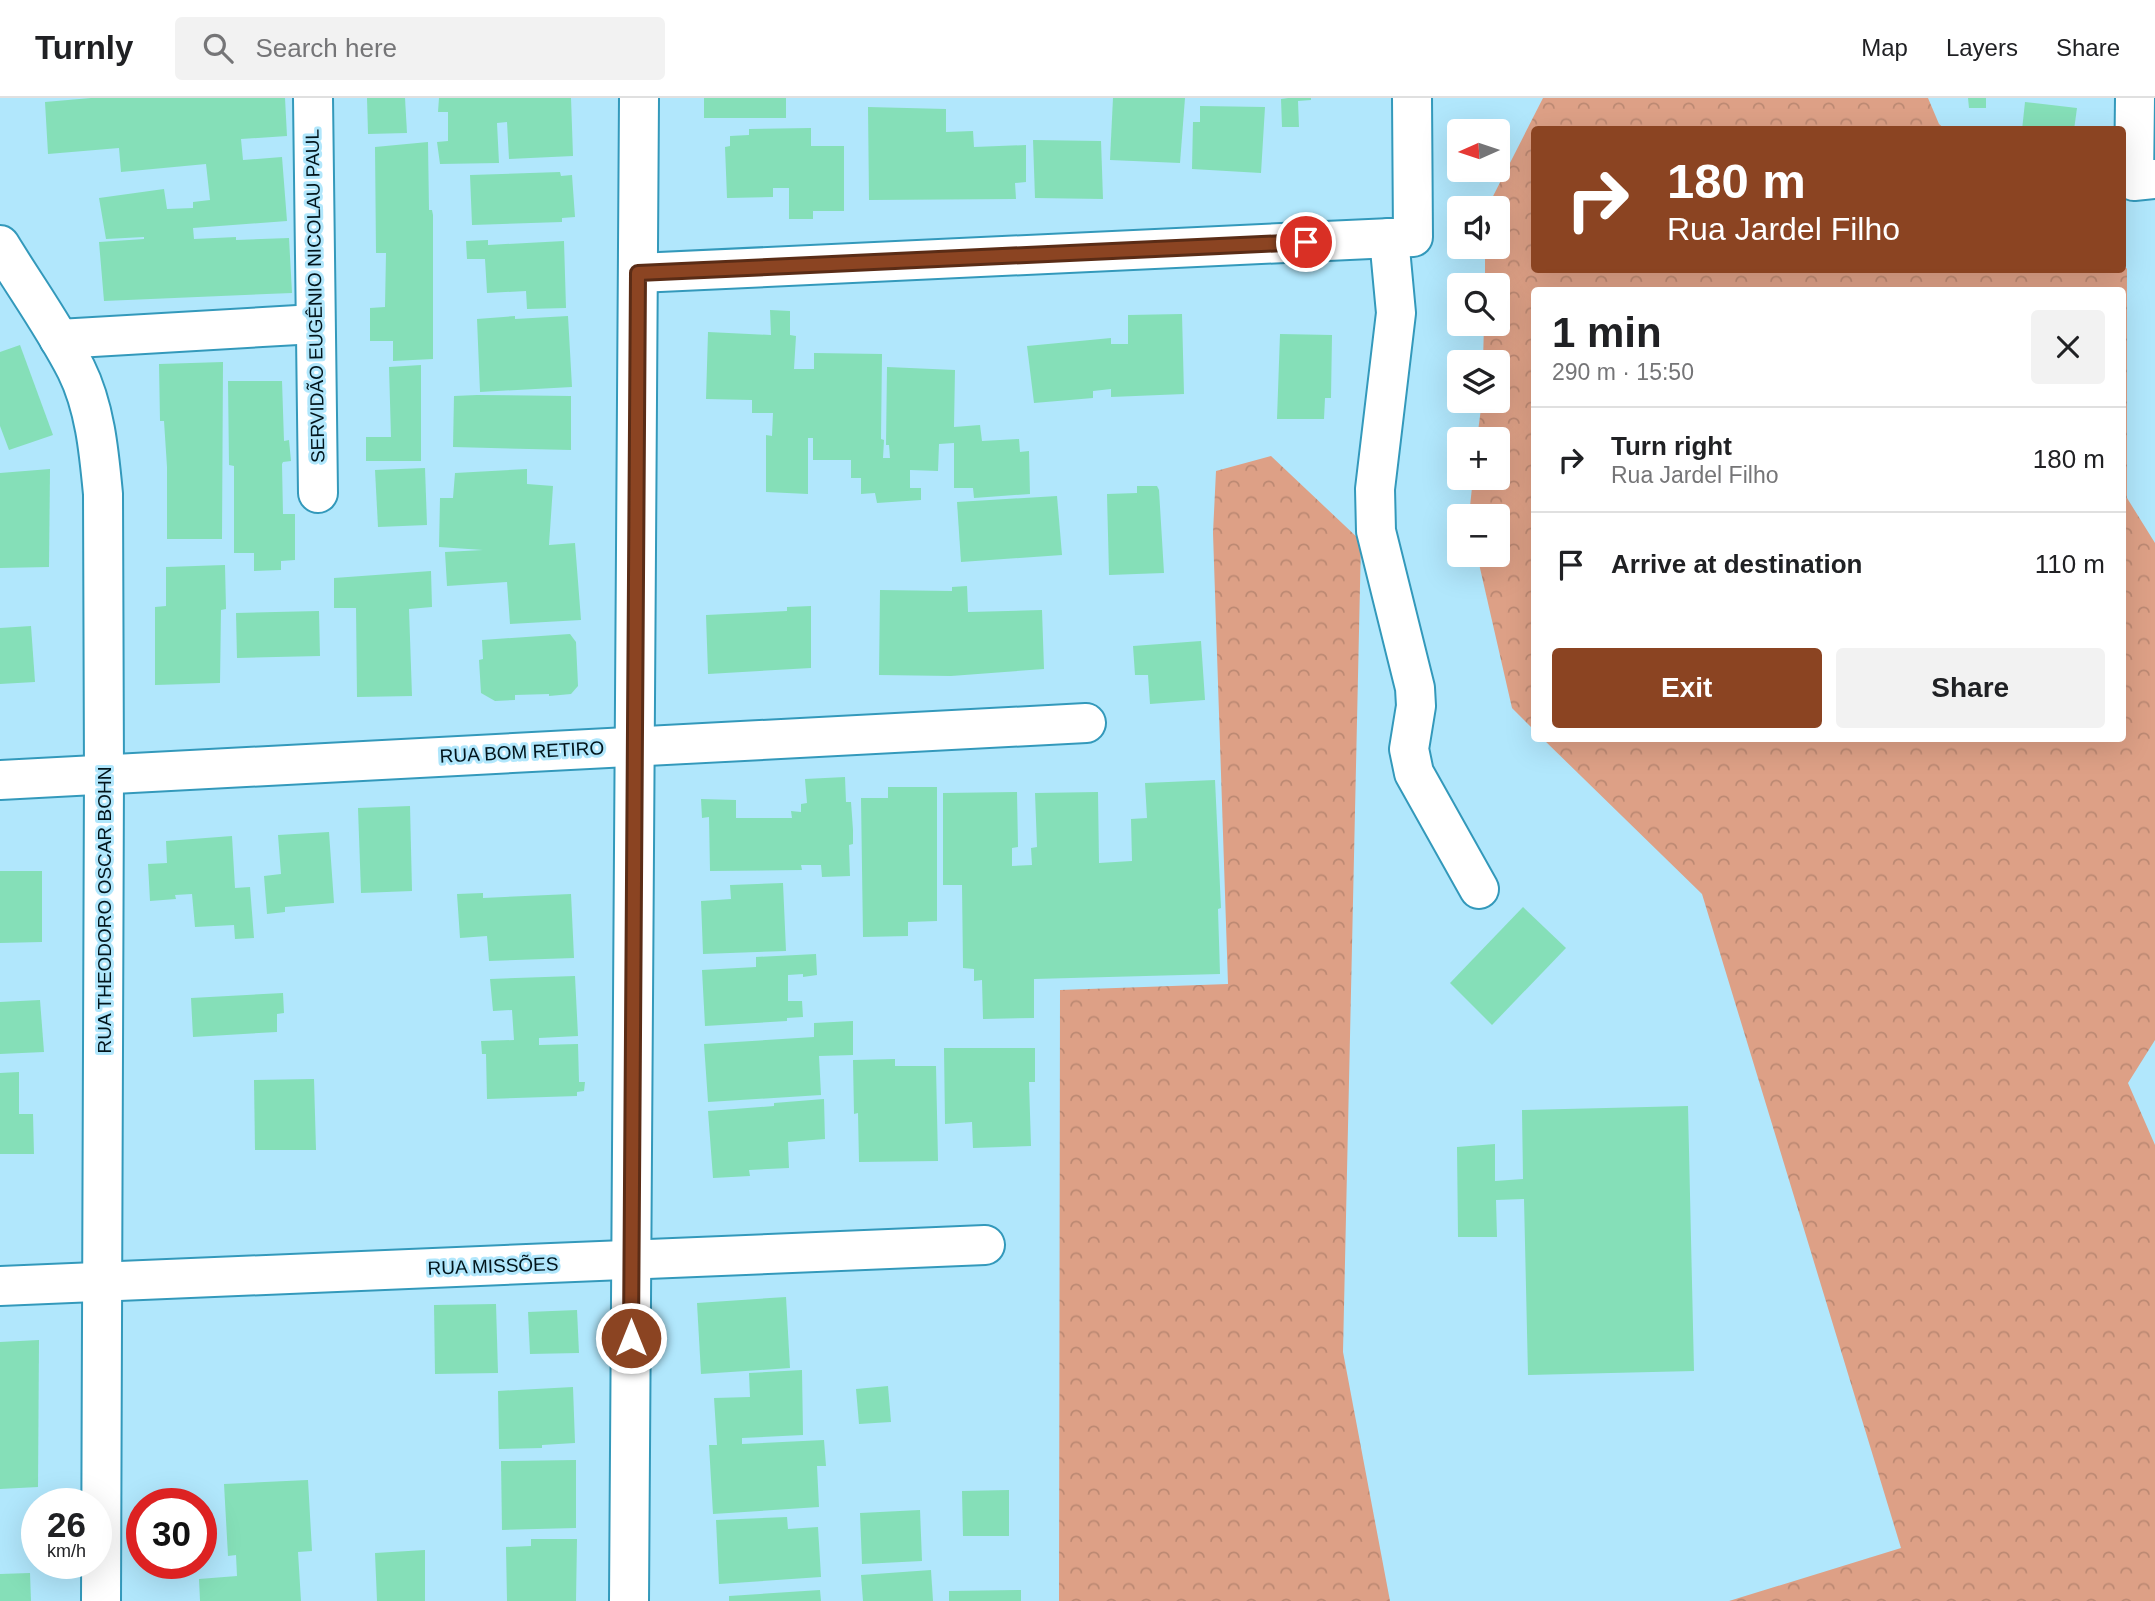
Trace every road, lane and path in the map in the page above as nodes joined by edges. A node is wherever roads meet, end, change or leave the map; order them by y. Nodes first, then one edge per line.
1 (313, 98) edge
2 (639, 98) edge
3 (1412, 98) edge
4 (2135, 98) edge
5 (2144, 180) edge
6 (1401, 238) junction
7 (0, 245) edge
8 (638, 273) junction
9 (315, 324) junction
10 (59, 340) junction
11 (318, 493) dead end
12 (1086, 723) dead end
13 (634, 746) junction
14 (104, 774) junction
15 (0, 779) edge
16 (1479, 890) dead end
17 (985, 1245) dead end
18 (631, 1260) junction
19 (103, 1282) junction
20 (0, 1286) edge
21 (101, 1601) edge
22 (629, 1601) edge

1 - 9 street, SERVIDÃO EUGÊNIO NICOLAU PAUL
2 - 8 street
3 - 6 street
4 - 5 street
6 - 8 street
6 - 16 street
7 - 10 street, RUA THEODORO OSCAR BOHN
8 - 13 street
9 - 10 street
9 - 11 street, SERVIDÃO EUGÊNIO NICOLAU PAUL
10 - 14 street, RUA THEODORO OSCAR BOHN
12 - 13 street, RUA BOM RETIRO
13 - 14 street, RUA BOM RETIRO
13 - 18 street
14 - 15 street, RUA BOM RETIRO
14 - 19 street, RUA THEODORO OSCAR BOHN
17 - 18 street, RUA MISSÕES
18 - 19 street, RUA MISSÕES
18 - 22 street
19 - 20 street, RUA MISSÕES
19 - 21 street, RUA THEODORO OSCAR BOHN

